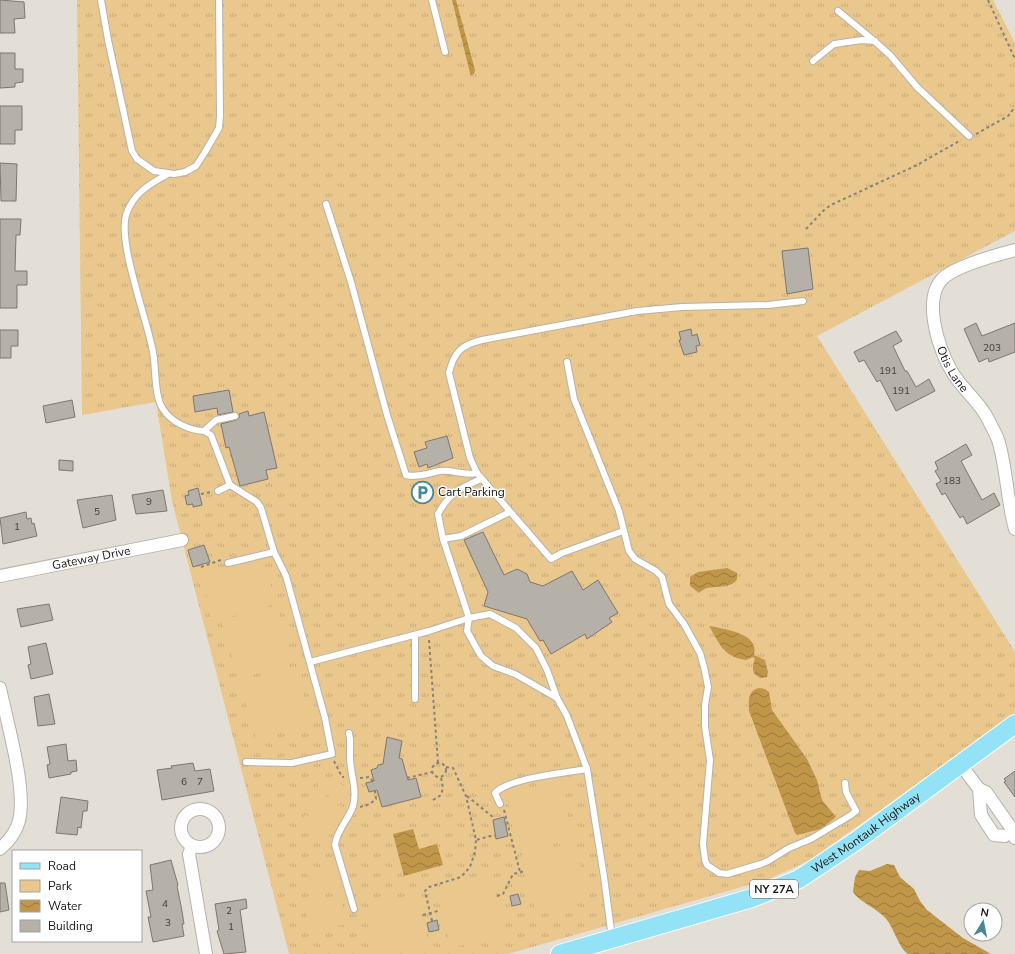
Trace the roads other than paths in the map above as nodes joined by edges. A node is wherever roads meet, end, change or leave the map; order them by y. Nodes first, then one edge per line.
1 (101, 0) edge
2 (219, 0) edge
3 (432, 0) edge
4 (838, 11) dead end
5 (875, 41) junction
6 (445, 52) dead end
7 (813, 61) dead end
8 (969, 136) road end
9 (168, 174) junction
10 (326, 204) dead end
11 (1015, 250) edge
12 (803, 301) dead end
13 (567, 362) dead end
14 (235, 416) dead end
15 (204, 431) junction
16 (477, 473) junction
17 (482, 479) junction
18 (230, 485) junction
19 (218, 491) dead end
20 (510, 512) junction
21 (1015, 529) edge
22 (623, 531) junction
23 (443, 539) junction
24 (182, 540) dead end
25 (274, 552) junction
26 (228, 563) road end
27 (0, 576) edge
28 (469, 618) junction
29 (415, 635) junction
30 (310, 662) junction
31 (0, 688) edge
32 (557, 698) junction
33 (415, 699) dead end
34 (1015, 724) edge
35 (349, 733) dead end
36 (246, 762) dead end
37 (960, 766) junction
38 (587, 769) junction
39 (845, 783) dead end
40 (979, 789) junction
41 (500, 804) road end
42 (1010, 837) edge
43 (1015, 843) edge
44 (192, 846) dead end
45 (0, 849) edge
46 (354, 909) dead end
47 (612, 940) junction
48 (206, 954) edge
49 (561, 954) edge

1 - 9 lane
2 - 9 lane
3 - 6 lane
4 - 5 lane
5 - 7 lane
5 - 8 lane
9 - 15 lane
10 - 16 lane
11 - 21 street, Otis Lane
12 - 16 lane
13 - 22 lane
14 - 15 lane
15 - 18 lane
16 - 17 lane
17 - 20 lane
17 - 23 lane
18 - 19 lane
18 - 25 lane
20 - 22 lane
20 - 23 lane
22 - 39 lane
23 - 28 lane
24 - 27 street, Gateway Drive
25 - 26 lane
25 - 30 lane
28 - 29 lane
28 - 32 lane
28 - 32 lane
29 - 30 lane
29 - 33 lane
30 - 36 lane
31 - 45 street
32 - 38 lane
34 - 37 main road, NY 27A
35 - 46 lane
37 - 40 street
37 - 47 main road, West Montauk Highway / NY 27A
38 - 41 lane
38 - 47 lane
40 - 42 street
40 - 42 street
42 - 43 street
44 - 48 street
47 - 49 main road, West Montauk Highway / NY 27A

